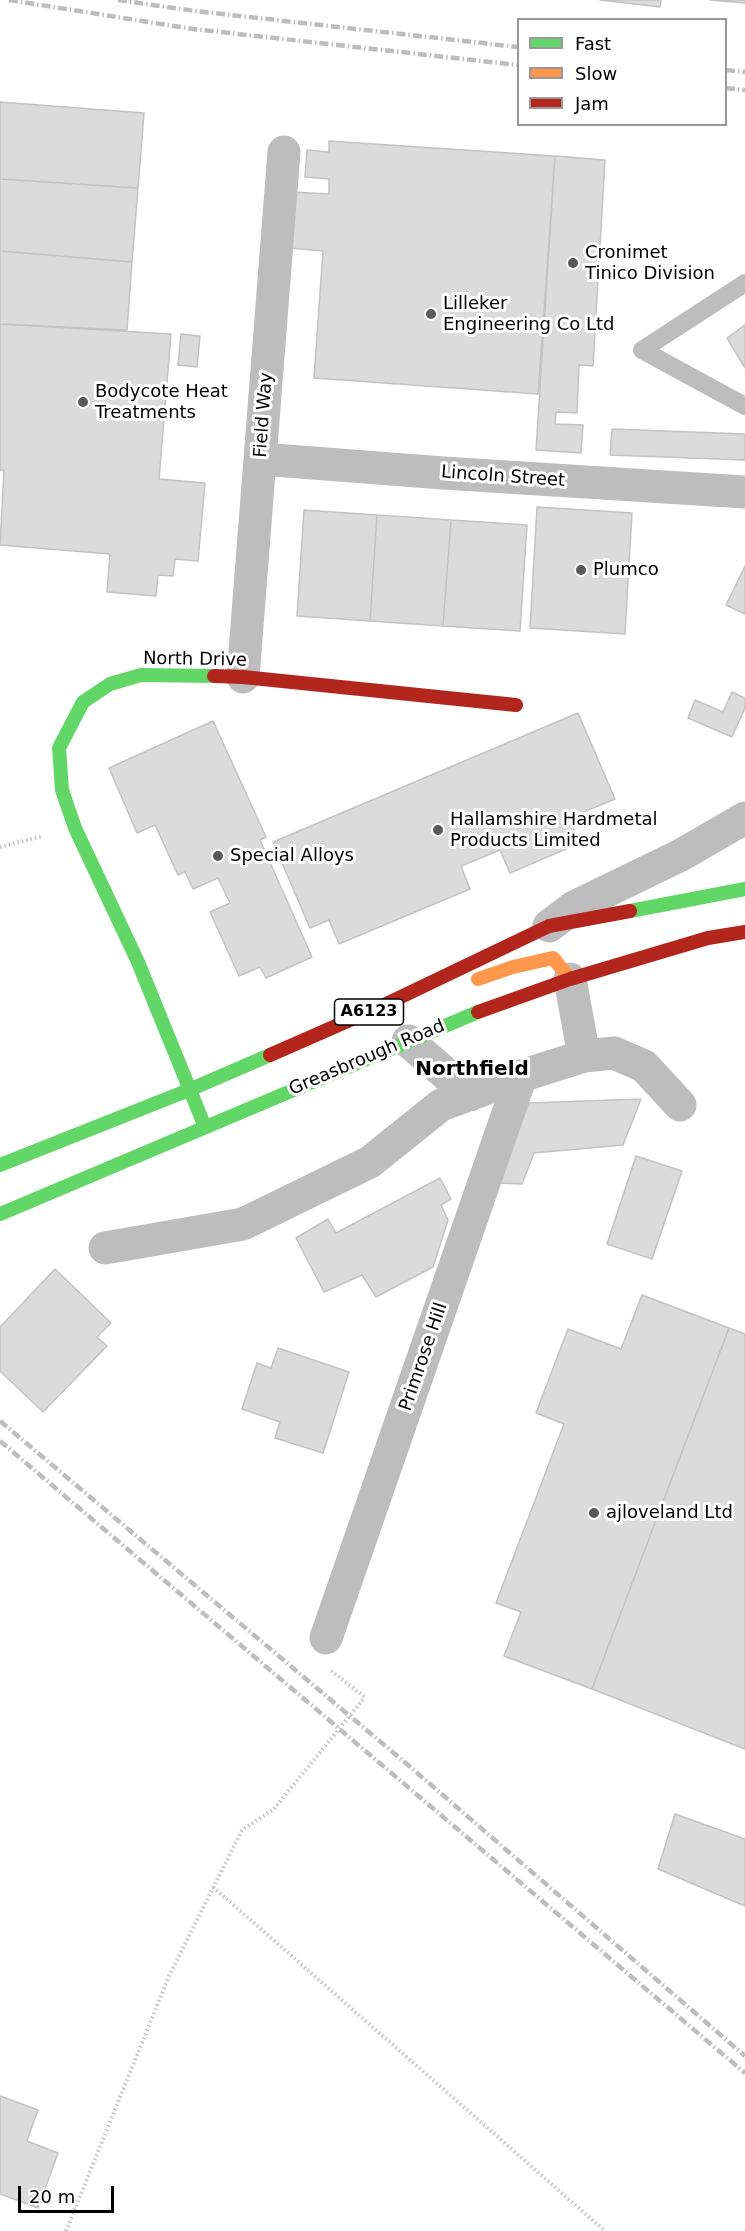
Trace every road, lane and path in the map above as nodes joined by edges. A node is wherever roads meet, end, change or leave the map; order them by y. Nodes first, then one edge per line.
1 (284, 152) dead end
2 (745, 283) edge
3 (745, 406) edge
4 (261, 459) junction
5 (745, 492) edge
6 (243, 677) junction
7 (516, 705) dead end
8 (745, 818) edge
9 (75, 828) junction
10 (0, 846) edge
11 (745, 889) edge
12 (549, 926) junction
13 (745, 932) edge
14 (570, 979) junction
15 (468, 983) dead end
16 (446, 991) dead end
17 (384, 1005) junction
18 (408, 1041) junction
19 (584, 1056) junction
20 (521, 1076) junction
21 (189, 1090) junction
22 (470, 1095) junction
23 (680, 1105) dead end
24 (205, 1127) junction
25 (0, 1165) edge
26 (0, 1214) edge
27 (105, 1248) dead end
28 (328, 1654) joint
29 (213, 1887) junction
30 (66, 2231) edge
31 (605, 2231) edge

1 - 4 street, Field Way
2 - 3 lane
4 - 5 street, Lincoln Street
4 - 6 street, Field Way
6 - 7 main road, North Drive
6 - 9 main road, North Drive
8 - 12 street
9 - 10 path
9 - 21 main road, North Drive
11 - 12 main road, A6123
12 - 17 main road, A6123
13 - 14 main road, Greasbrough Road / A6123
14 - 15 main road
14 - 18 main road, Greasbrough Road / A6123
14 - 19 street
16 - 17 main road, A6123
17 - 21 main road, A6123
18 - 22 street
18 - 24 main road, Greasbrough Road / A6123
19 - 20 street
19 - 23 street
20 - 22 street
20 - 28 street, Primrose Hill
21 - 24 main road, North Drive
21 - 25 main road, A6123
22 - 27 street
24 - 26 main road, Greasbrough Road / A6123
28 - 29 path, bridge
29 - 30 path
29 - 31 path

